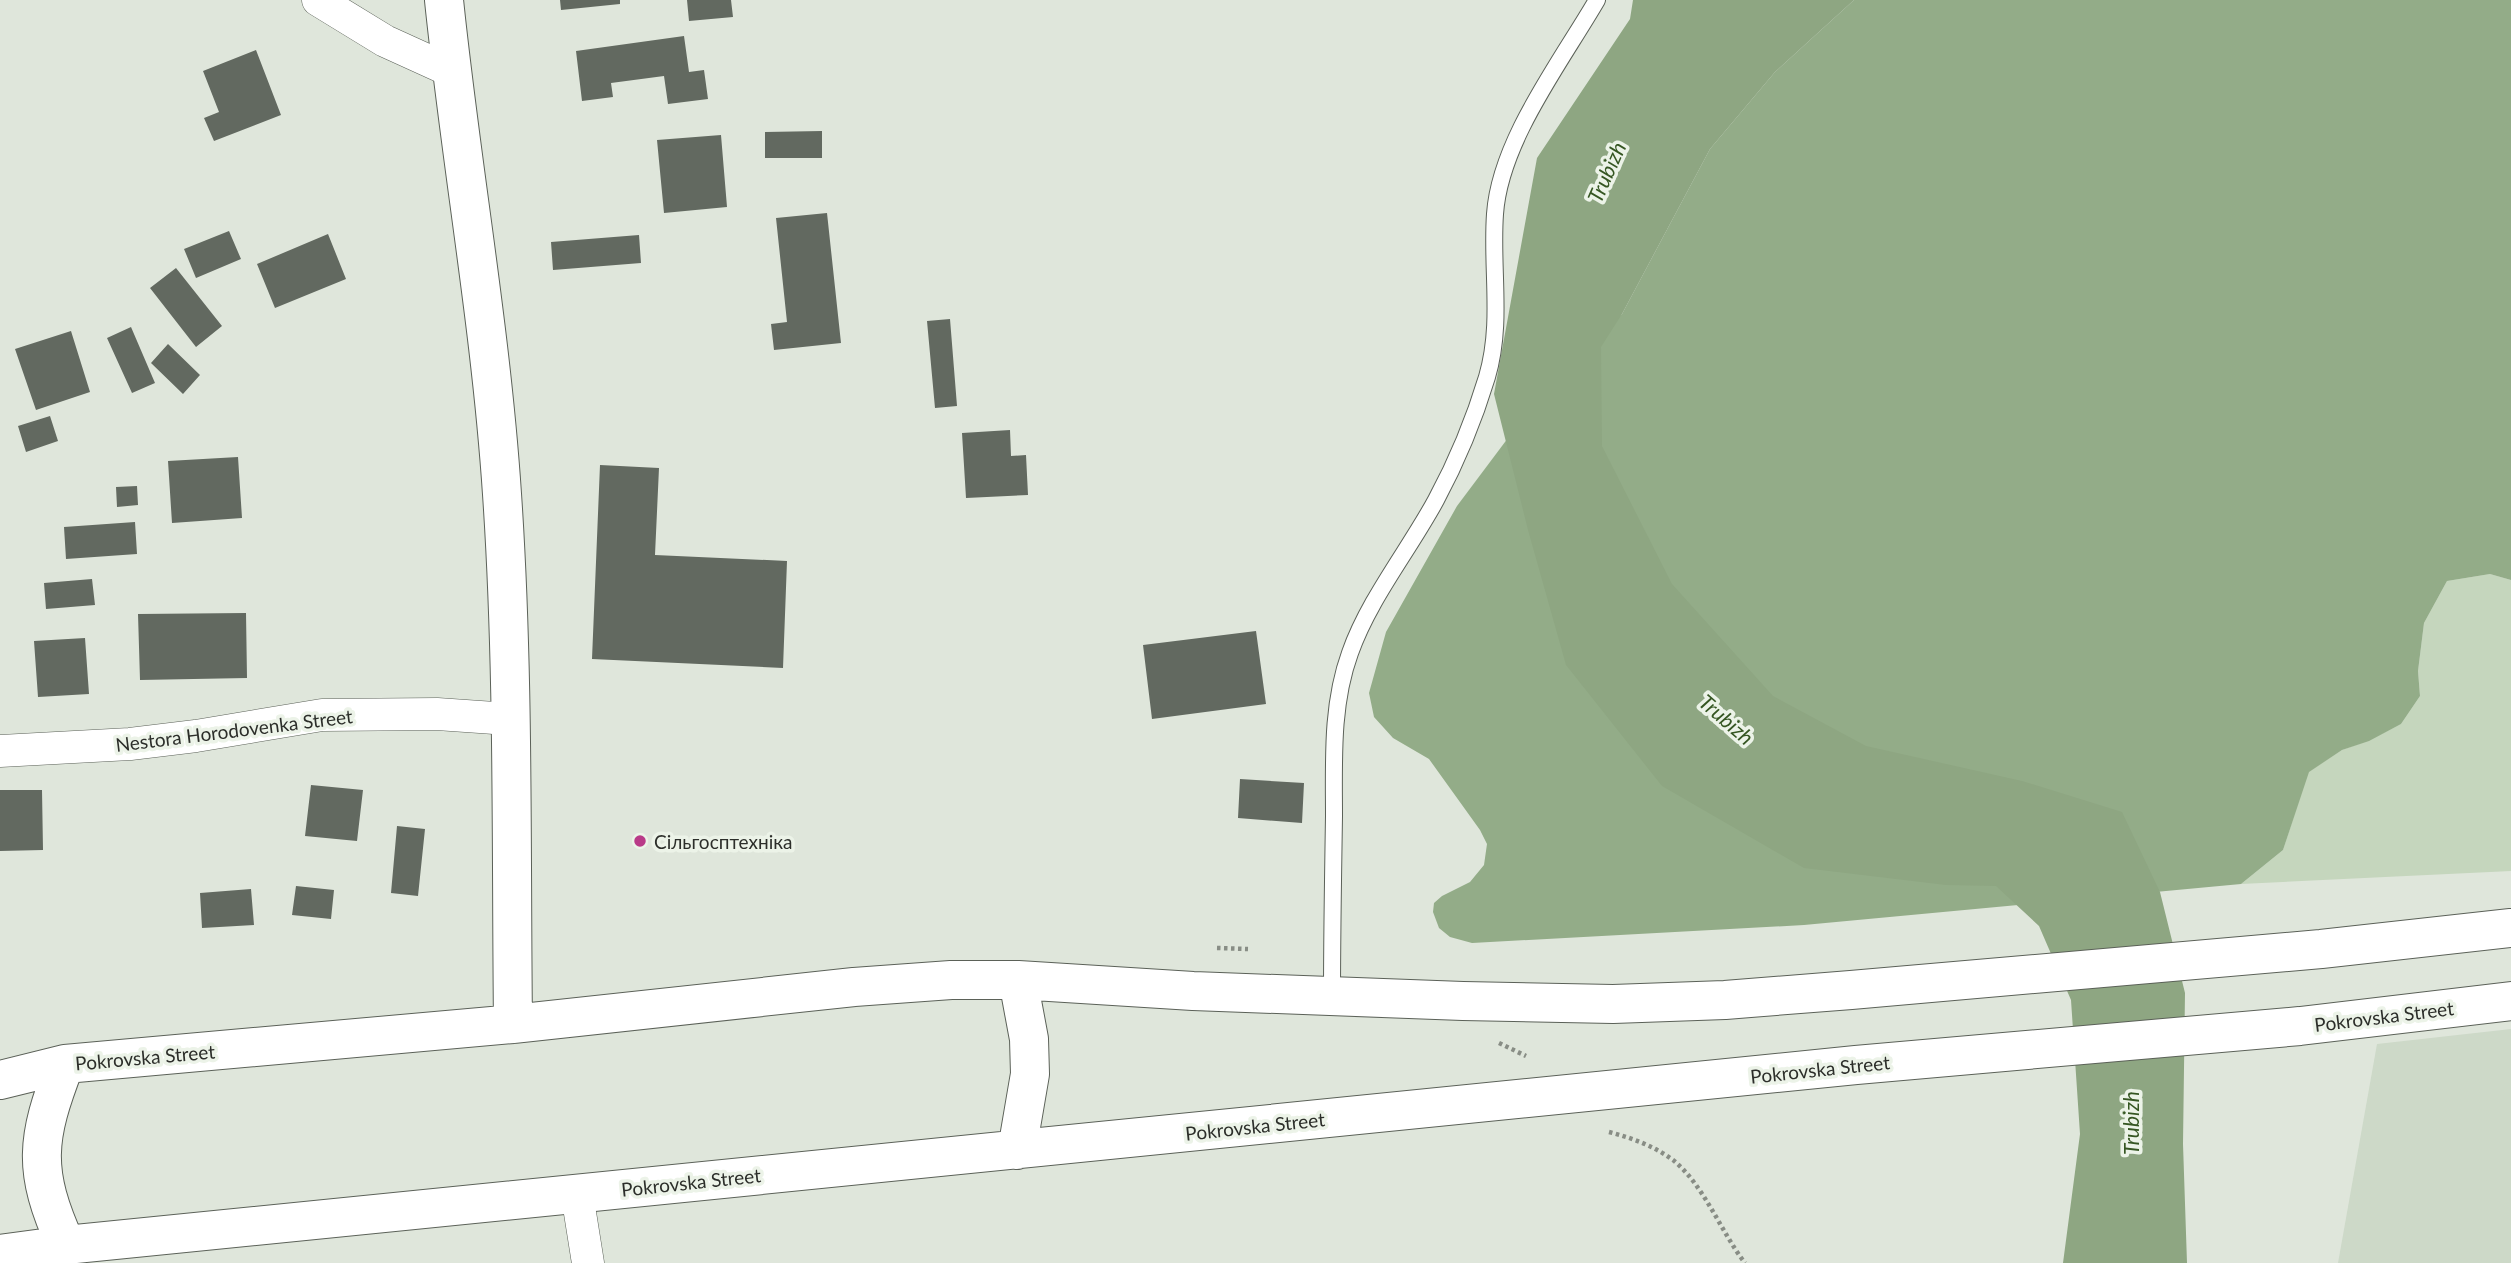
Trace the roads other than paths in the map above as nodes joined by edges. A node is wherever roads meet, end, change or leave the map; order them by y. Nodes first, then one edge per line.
1 (318, 0) edge
2 (444, 0) edge
3 (1597, 0) edge
4 (451, 71) junction
5 (509, 719) junction
6 (0, 751) edge
7 (2511, 928) edge
8 (1018, 980) junction
9 (1332, 996) junction
10 (2511, 1001) edge
11 (513, 1024) junction
12 (65, 1064) junction
13 (0, 1080) edge
14 (1017, 1150) junction
15 (578, 1194) junction
16 (66, 1245) junction
17 (0, 1254) edge
18 (588, 1263) edge

1 - 4 street
2 - 4 main road
3 - 9 lane
4 - 5 main road
5 - 6 street, Nestora Horodovenka Street
5 - 11 main road
7 - 9 main road, Pokrovska Street
8 - 9 main road, Pokrovska Street
8 - 11 main road, Pokrovska Street
8 - 14 main road
10 - 14 main road, Pokrovska Street
11 - 12 main road, Pokrovska Street
12 - 13 main road, Pokrovska Street
12 - 16 main road
14 - 15 main road, Pokrovska Street
15 - 16 main road, Pokrovska Street
15 - 18 street
16 - 17 main road, Pokrovska Street

